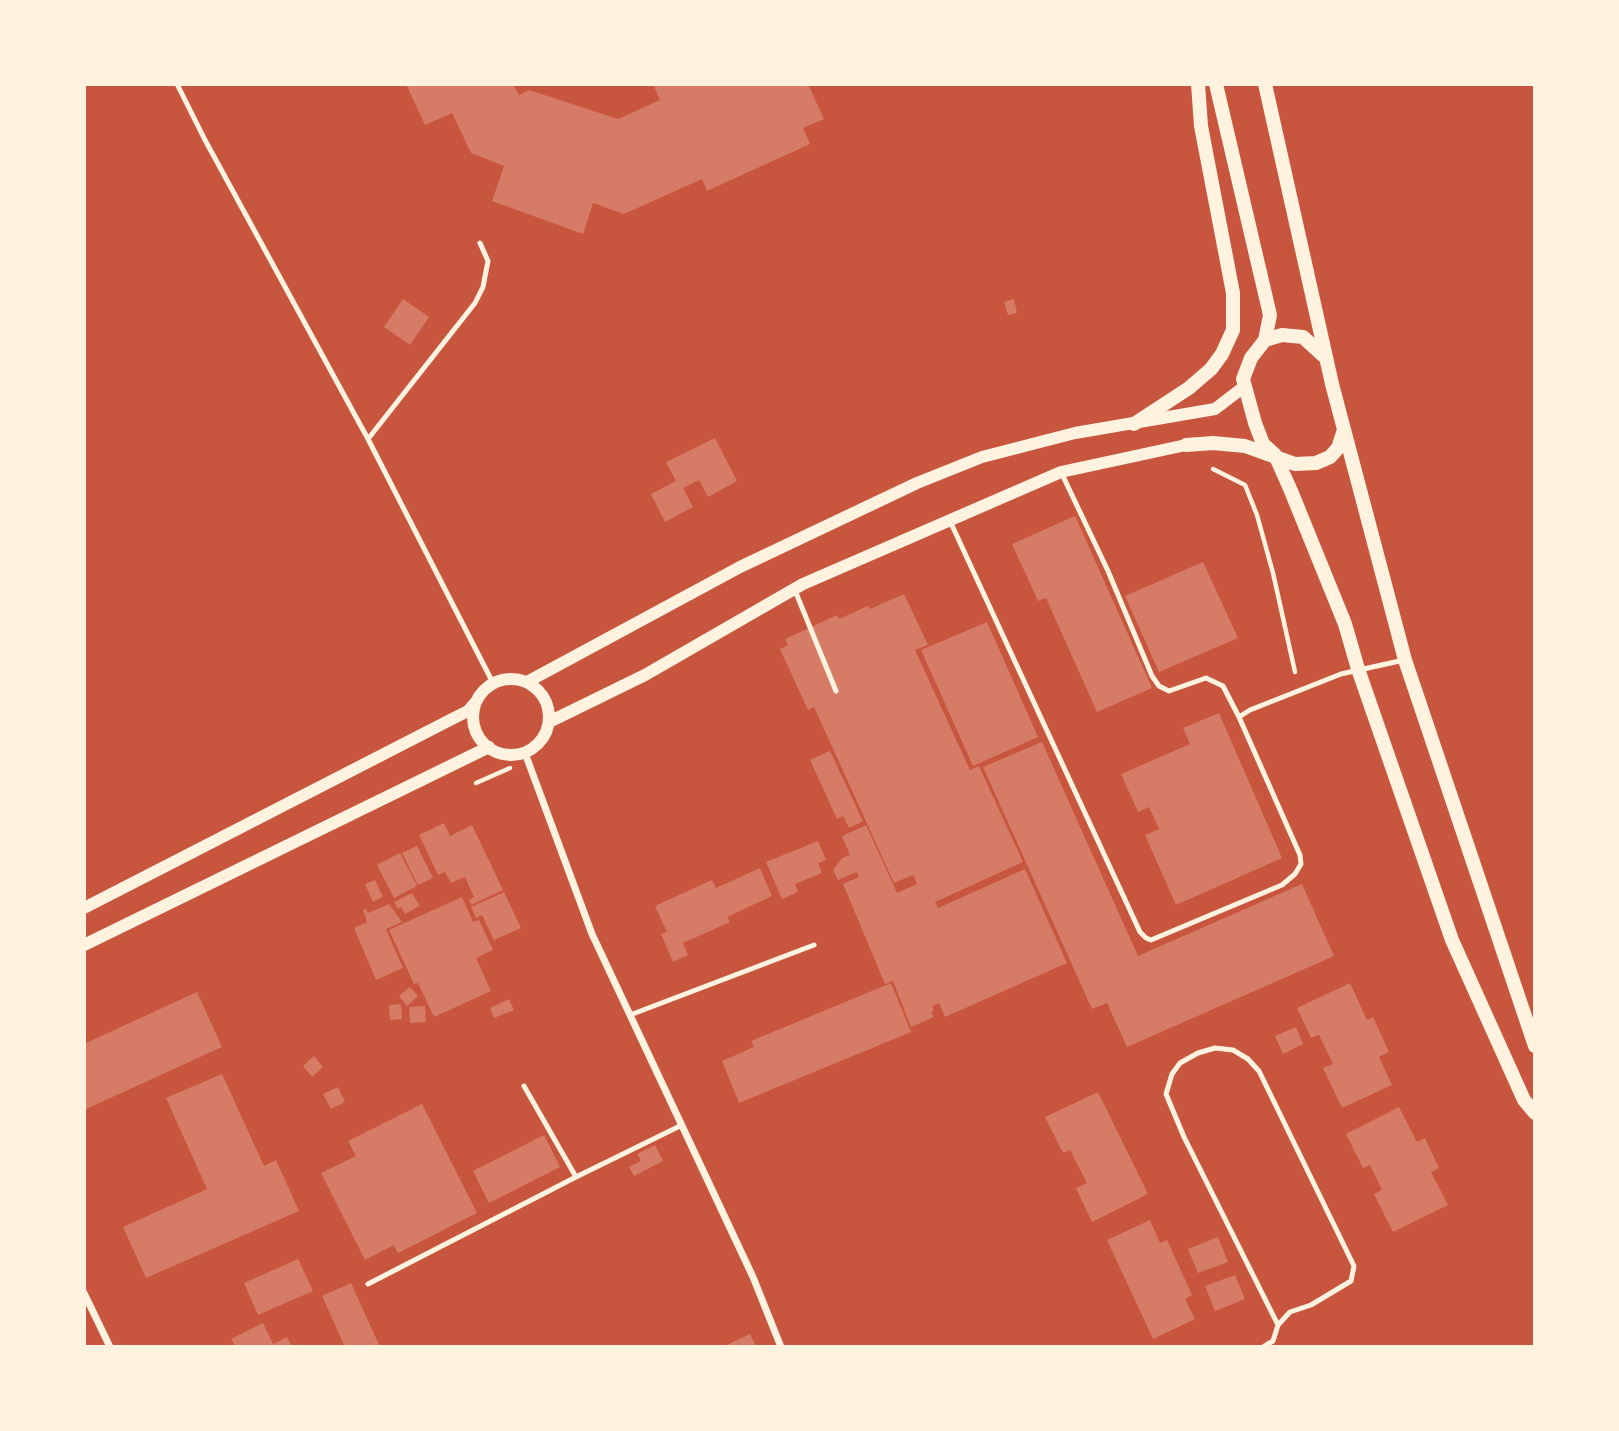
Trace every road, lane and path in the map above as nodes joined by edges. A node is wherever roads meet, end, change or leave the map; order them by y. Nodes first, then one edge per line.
1 (177, 84) edge
2 (1198, 84) edge
3 (1216, 84) edge
4 (1265, 84) edge
5 (480, 243) dead end
6 (1265, 340) junction
7 (1326, 358) junction
8 (1245, 386) junction
9 (1133, 424) junction
10 (1344, 429) junction
11 (368, 439) junction
12 (1186, 445) joint
13 (1275, 455) junction
14 (1209, 467) dead end
15 (1062, 472) junction
16 (950, 521) junction
17 (794, 588) junction
18 (1405, 660) junction
19 (1358, 669) junction
20 (527, 682) junction
21 (493, 683) junction
22 (1299, 690) junction
23 (836, 691) dead end
24 (476, 702) junction
25 (1238, 717) junction
26 (549, 722) junction
27 (488, 747) junction
28 (526, 756) junction
29 (464, 788) dead end
30 (84, 908) edge
31 (84, 945) edge
32 (814, 946) dead end
33 (629, 1015) junction
34 (1535, 1046) edge
35 (524, 1086) dead end
36 (1535, 1112) edge
37 (682, 1125) junction
38 (576, 1177) junction
39 (368, 1284) dead end
40 (84, 1293) edge
41 (1278, 1325) junction
42 (110, 1347) edge
43 (781, 1347) edge
44 (1263, 1347) edge

1 - 11 lane
2 - 9 main road
3 - 6 main road
4 - 7 main road
5 - 11 lane
6 - 7 main road
6 - 8 main road
7 - 10 main road
8 - 9 street
8 - 13 main road
9 - 20 street
10 - 13 main road
10 - 18 main road
11 - 21 lane
12 - 13 main road
12 - 15 street
13 - 19 main road
14 - 22 path
15 - 16 street
15 - 25 lane
16 - 17 street
16 - 25 lane
17 - 23 lane
17 - 26 street
18 - 19 lane
18 - 34 main road
19 - 22 lane
19 - 36 main road
20 - 21 street
20 - 26 street
21 - 24 street
22 - 25 lane
24 - 27 street
24 - 30 street
26 - 28 street
27 - 28 street
27 - 31 street
28 - 29 path
28 - 33 street
32 - 33 lane
33 - 37 street
35 - 38 lane
37 - 38 lane
37 - 43 street
38 - 39 lane
40 - 42 street
41 - 41 lane
41 - 44 lane

